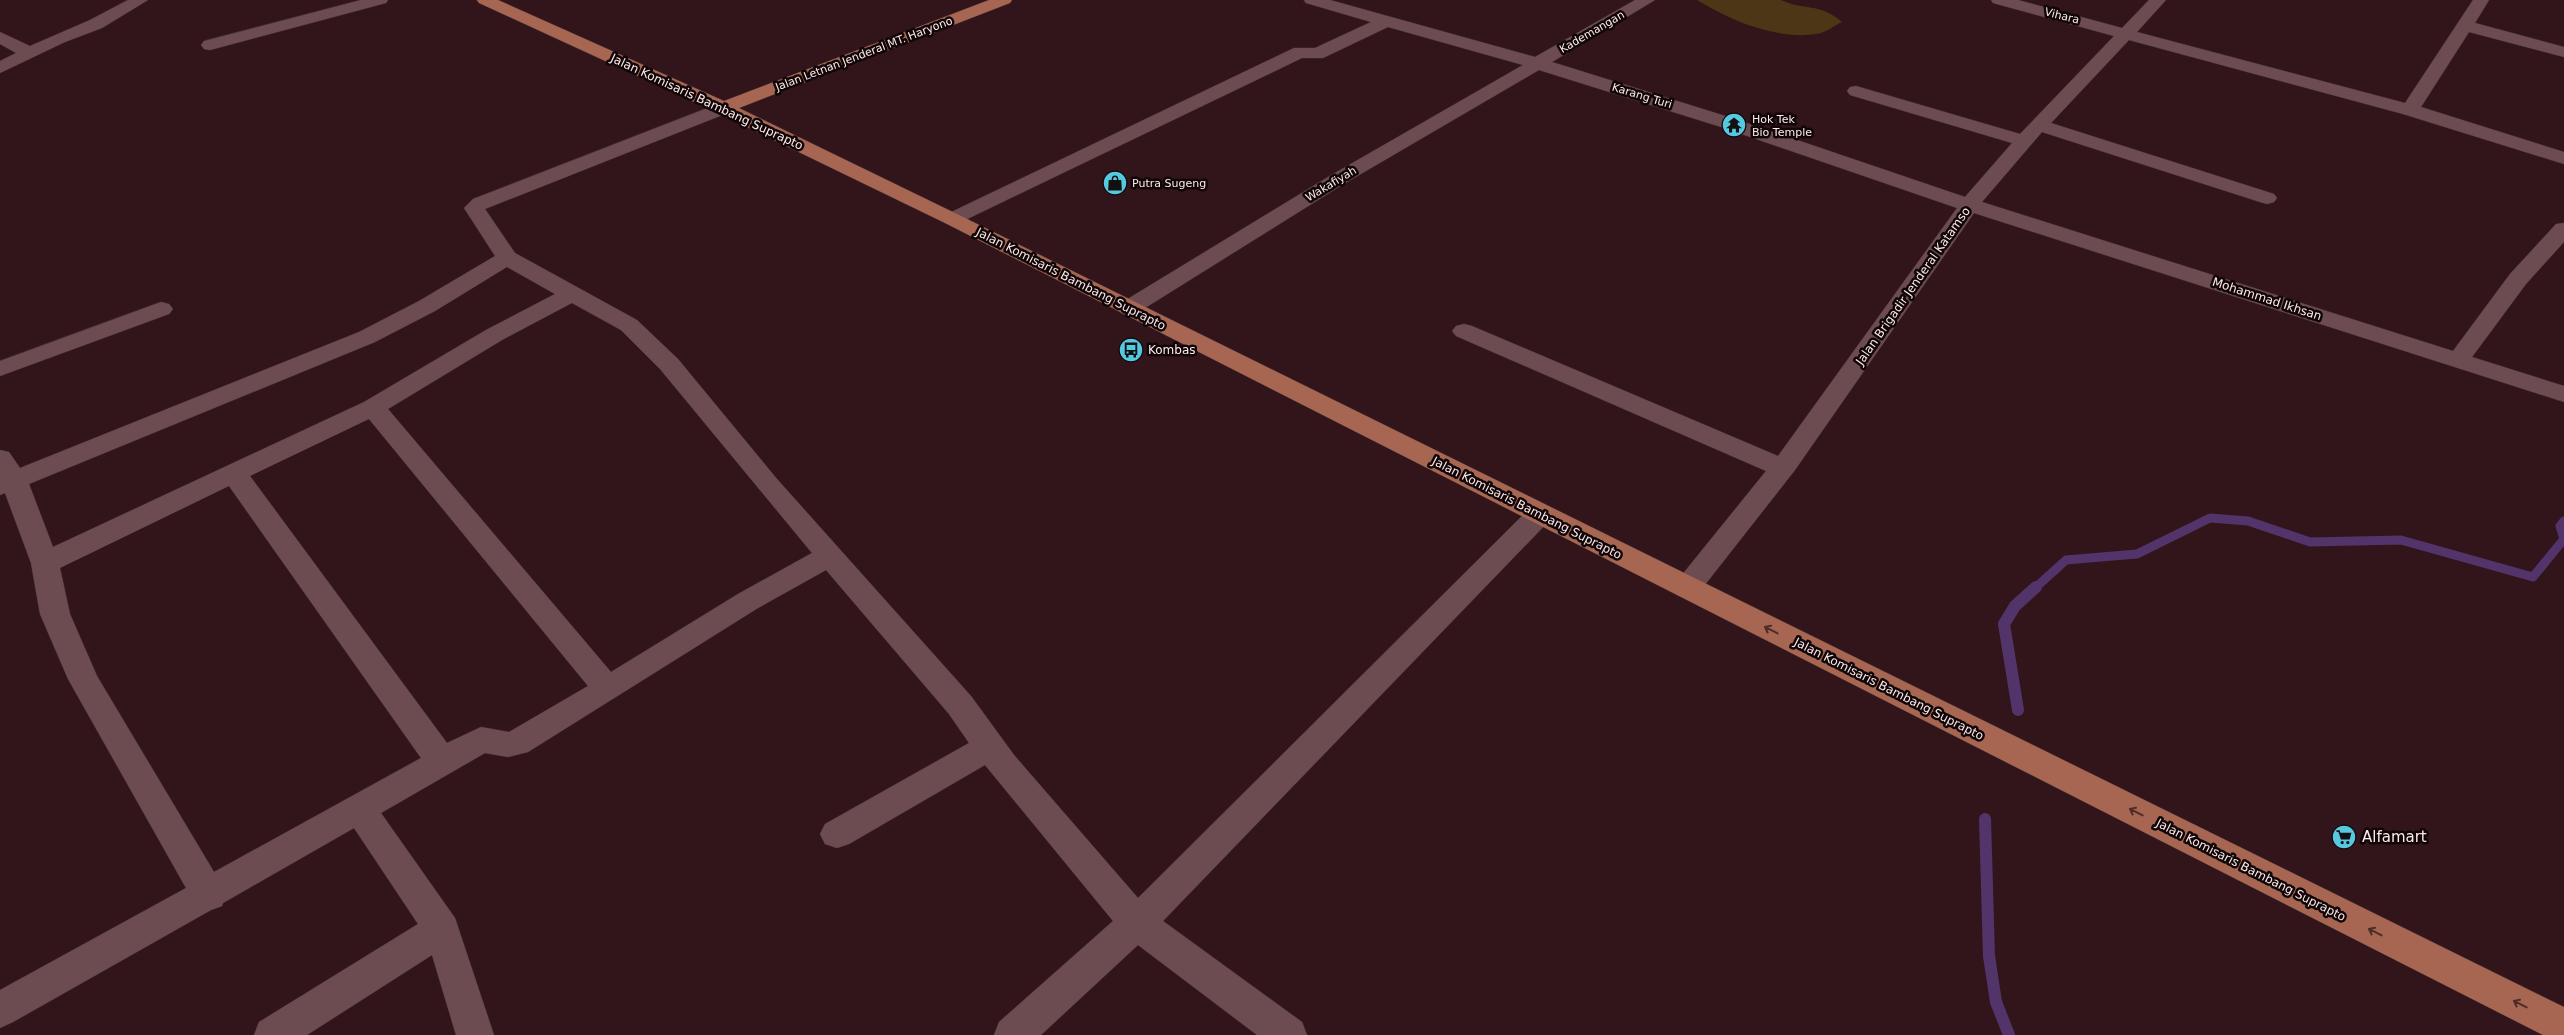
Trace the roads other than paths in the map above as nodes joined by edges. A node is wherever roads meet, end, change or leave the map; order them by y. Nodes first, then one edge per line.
1 (140, 0) edge
2 (380, 0) edge
3 (485, 0) edge
4 (1004, 0) edge
5 (1312, 0) edge
6 (1647, 0) edge
7 (1999, 0) edge
8 (2158, 0) edge
9 (2481, 0) edge
10 (1385, 22) junction
11 (2464, 24) junction
12 (2126, 33) junction
13 (0, 37) edge
14 (210, 45) dead end
15 (2564, 52) edge
16 (30, 53) junction
17 (1536, 64) junction
18 (0, 68) edge
19 (1856, 91) dead end
20 (723, 108) junction
21 (2410, 110) junction
22 (2031, 133) junction
23 (2564, 158) edge
24 (2267, 198) dead end
25 (1969, 205) junction
26 (952, 219) junction
27 (2564, 229) edge
28 (507, 258) junction
29 (572, 294) junction
30 (162, 308) dead end
31 (1129, 308) junction
32 (1464, 331) dead end
33 (2458, 360) junction
34 (0, 369) edge
35 (2564, 394) edge
36 (373, 406) junction
37 (1783, 468) junction
38 (233, 472) junction
39 (5, 475) edge
40 (1539, 515) junction
41 (831, 555) junction
42 (45, 563) junction
43 (1687, 588) junction
44 (608, 689) junction
45 (989, 747) junction
46 (443, 763) junction
47 (360, 810) junction
48 (837, 834) dead end
49 (209, 895) junction
50 (1137, 923) junction
51 (442, 929) junction
52 (0, 1010) edge
53 (2564, 1026) edge
54 (273, 1035) edge
55 (475, 1035) edge
56 (1013, 1035) edge
57 (1288, 1035) edge

1 - 16 street
2 - 14 street
3 - 20 main road, Jalan Komisaris Bambang Suprapto
4 - 20 main road, Jalan Letnan Jenderal MT. Haryono
5 - 10 street, Karang Turi
6 - 17 street, Kademangan
7 - 12 street, Vihara
8 - 12 street, Jalan Brigadir Jenderal Katamso
9 - 11 street
10 - 17 street, Karang Turi
10 - 26 street
11 - 15 street
11 - 21 street
12 - 21 street, Vihara
12 - 22 street, Jalan Brigadir Jenderal Katamso
13 - 16 street
16 - 18 street
17 - 25 street, Karang Turi
17 - 31 street, Wakafiyah
19 - 22 street
20 - 26 main road, Jalan Komisaris Bambang Suprapto
20 - 28 street
21 - 23 street, Vihara
22 - 24 street
22 - 25 street, Jalan Brigadir Jenderal Katamso
25 - 33 street, Mohammad Ikhsan
25 - 37 street, Jalan Brigadir Jenderal Katamso
26 - 31 main road, Jalan Komisaris Bambang Suprapto
27 - 33 street
28 - 29 street
28 - 39 street
29 - 36 street
29 - 41 street
30 - 34 street
31 - 40 main road, Jalan Komisaris Bambang Suprapto
32 - 37 street
33 - 35 street, Mohammad Ikhsan
36 - 38 street
36 - 44 street
37 - 43 street, Jalan Brigadir Jenderal Katamso
38 - 42 street
38 - 46 street
39 - 42 street
40 - 43 main road, Jalan Komisaris Bambang Suprapto
40 - 50 street
41 - 44 street
41 - 45 street
42 - 49 street
53 -> 43 main road, Jalan Komisaris Bambang Suprapto
44 - 46 street
45 - 48 street
45 - 50 street
46 - 47 street
47 - 49 street
47 - 51 street
49 - 52 street
50 - 56 street
50 - 57 street
51 - 54 street
51 - 55 street

